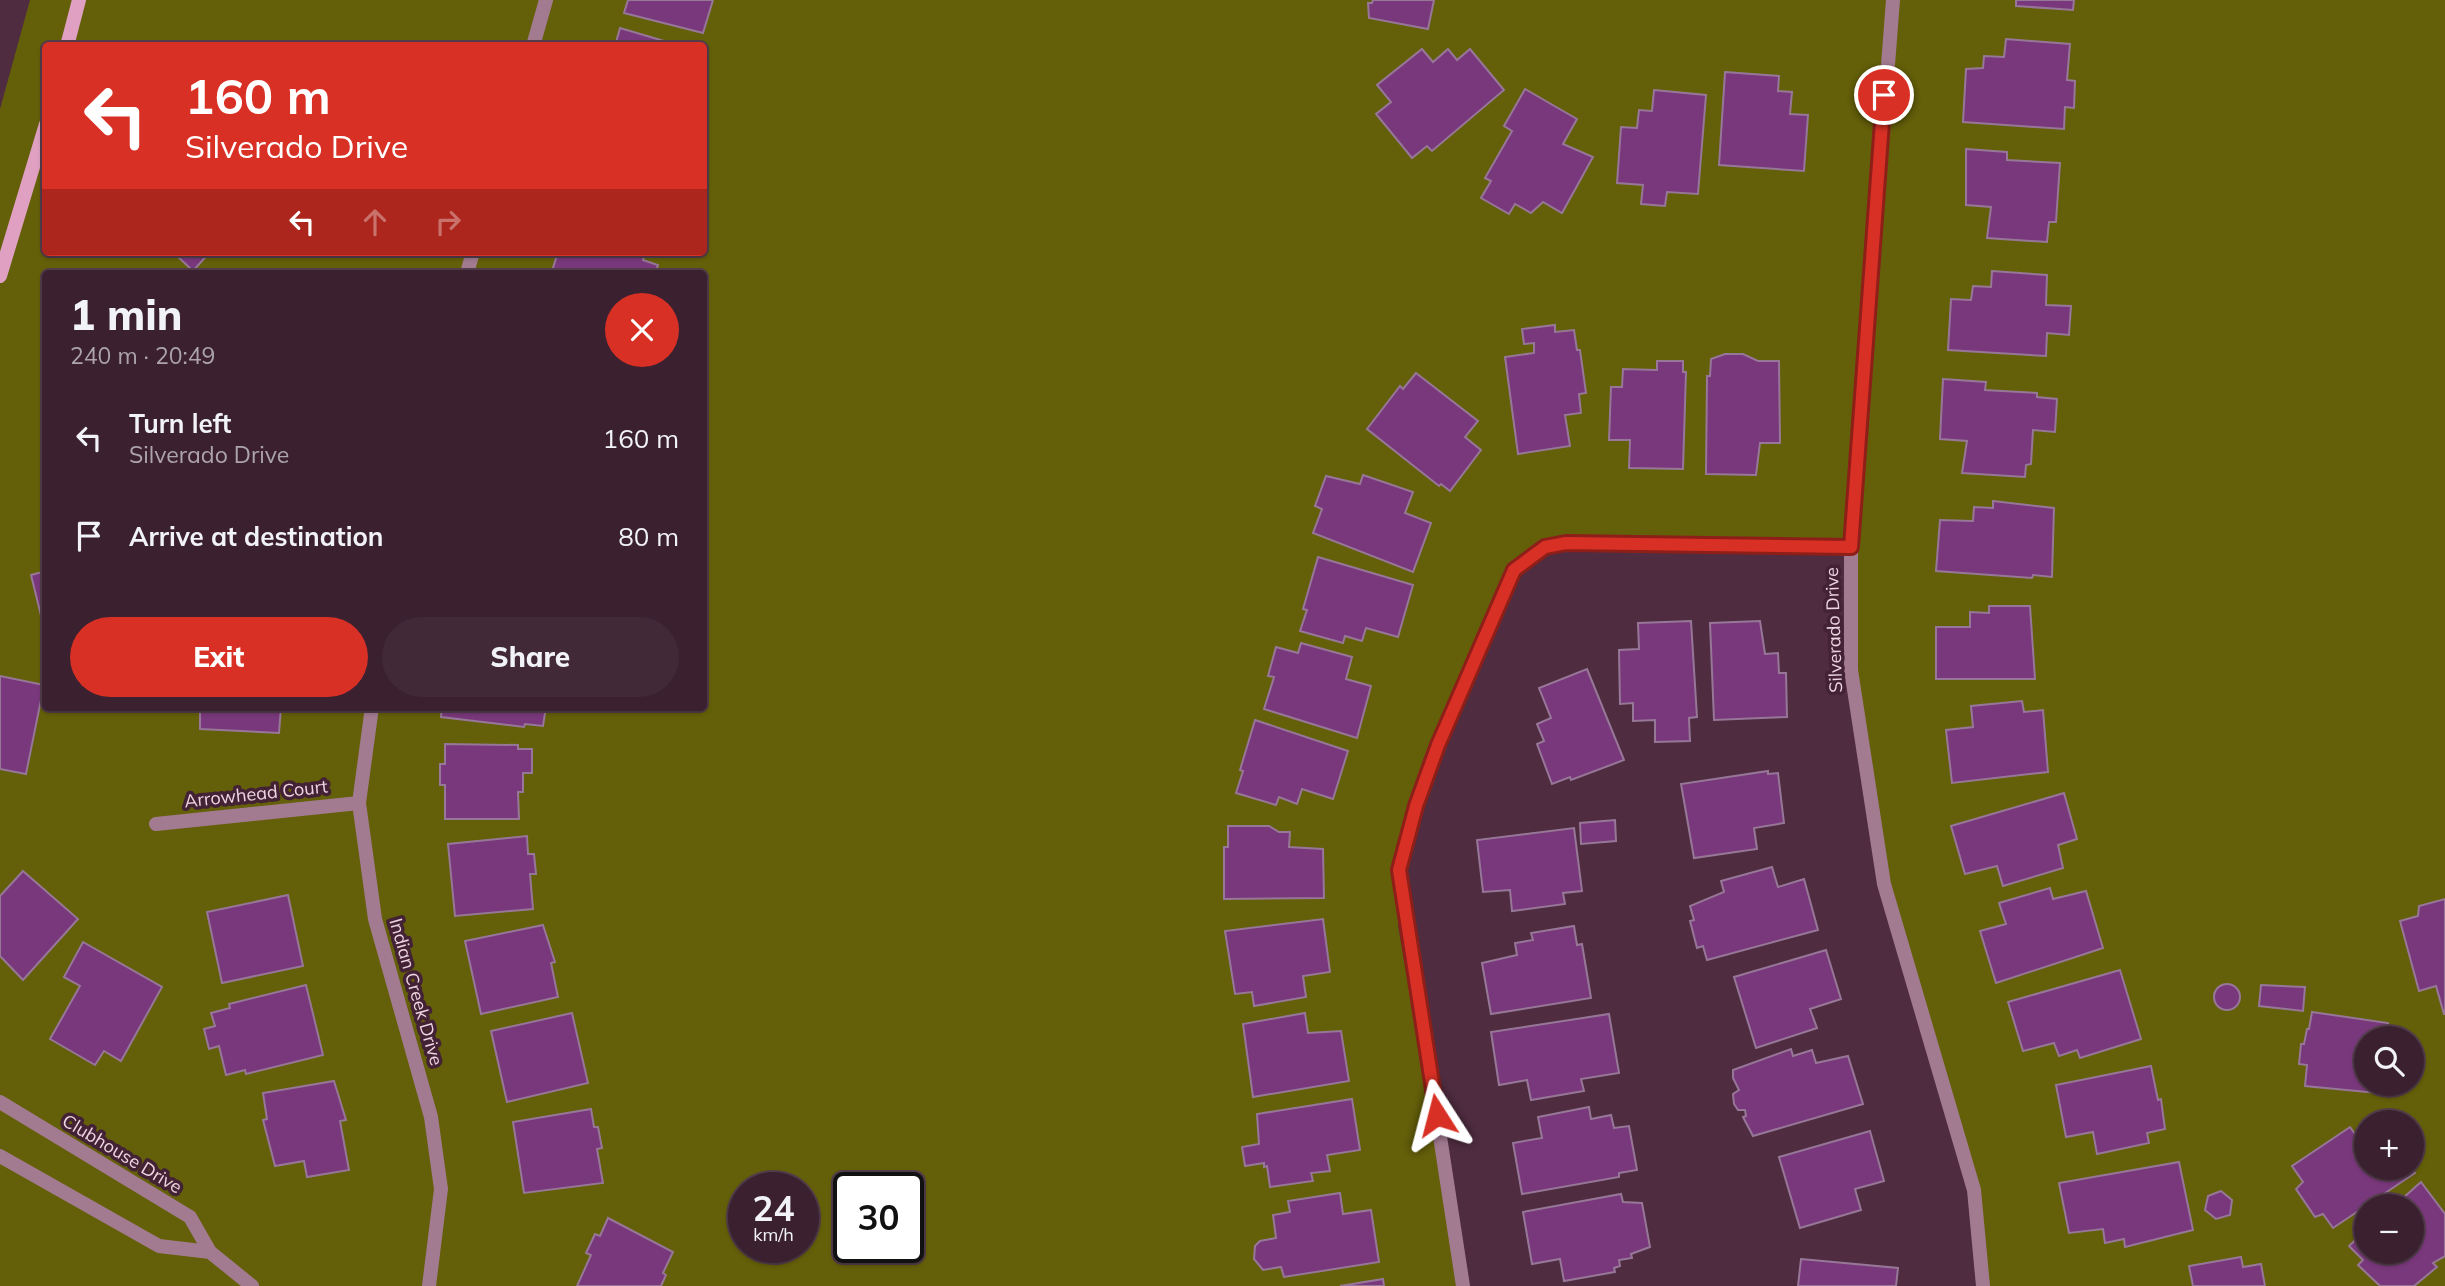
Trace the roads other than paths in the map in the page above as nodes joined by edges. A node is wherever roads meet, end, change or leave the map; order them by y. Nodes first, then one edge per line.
1 (79, 0) edge
2 (547, 0) edge
3 (1893, 0) edge
4 (68, 42) edge
5 (534, 42) edge
6 (42, 137) edge
7 (0, 276) edge
8 (1851, 547) junction
9 (371, 711) edge
10 (359, 803) junction
11 (156, 824) dead end
12 (0, 1102) edge
13 (0, 1156) edge
14 (210, 1252) junction
15 (252, 1286) edge
16 (429, 1286) edge
17 (1463, 1286) edge
18 (1983, 1286) edge

1 - 4 main road
2 - 5 street
3 - 8 street, Silverado Drive
6 - 7 main road
8 - 17 street
8 - 18 street, Silverado Drive
9 - 10 street, Indian Creek Drive
10 - 11 street, Arrowhead Court
10 - 16 street, Indian Creek Drive
12 - 14 street, Clubhouse Drive
13 - 14 street
14 - 15 street, Clubhouse Drive

